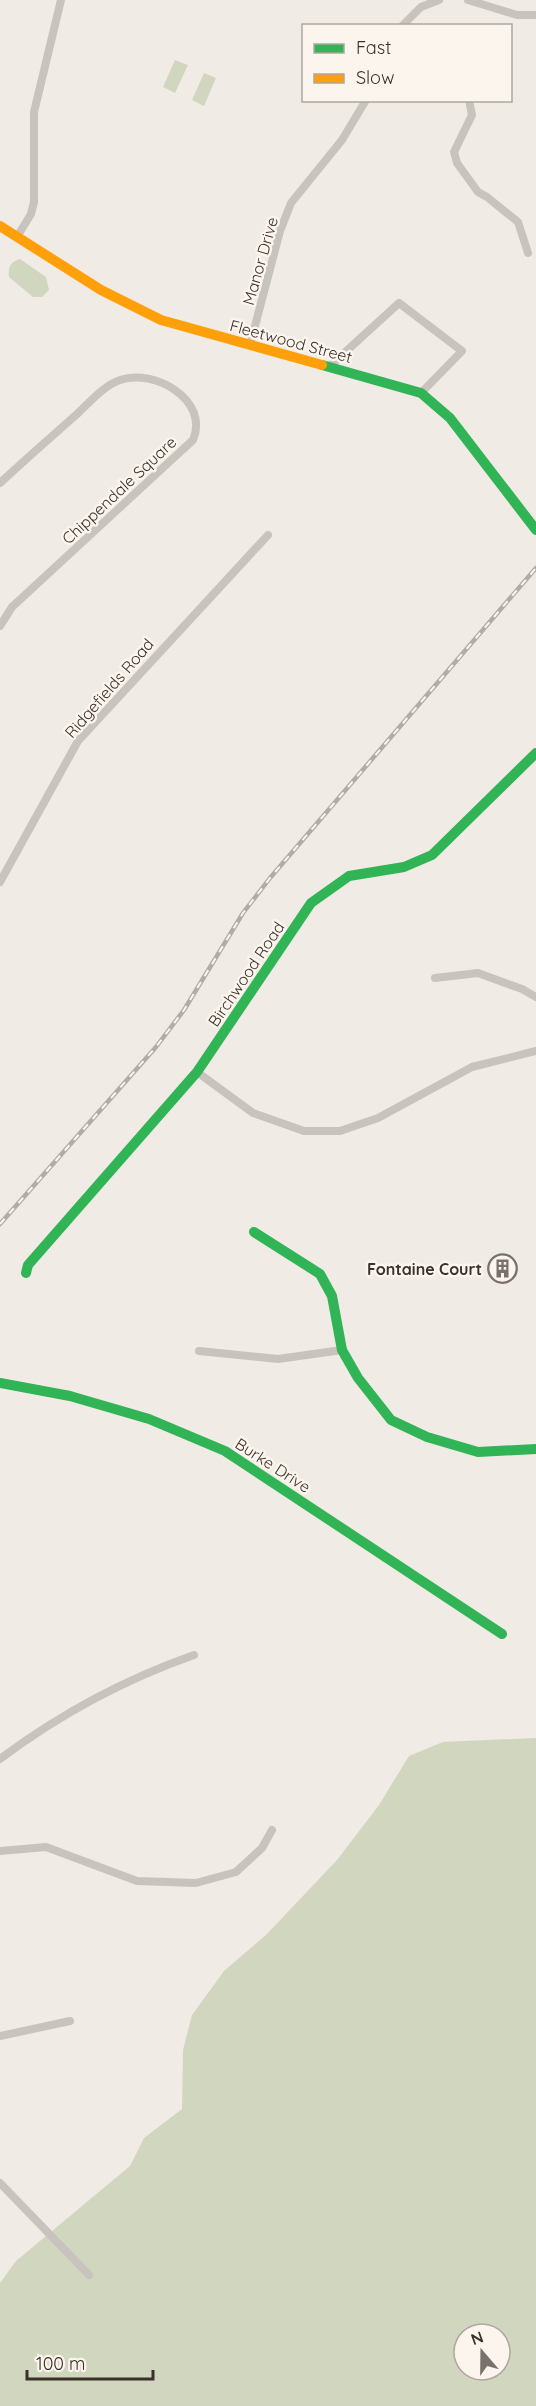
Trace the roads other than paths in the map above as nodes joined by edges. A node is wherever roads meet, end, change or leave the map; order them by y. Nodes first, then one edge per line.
1 (61, 0) edge
2 (439, 0) edge
3 (468, 0) edge
4 (536, 15) edge
5 (404, 24) edge
6 (365, 102) edge
7 (469, 102) edge
8 (0, 226) edge
9 (17, 237) junction
10 (528, 254) dead end
11 (250, 345) junction
12 (330, 366) junction
13 (420, 393) junction
14 (0, 483) edge
15 (536, 530) edge
16 (268, 535) dead end
17 (0, 626) edge
18 (536, 753) edge
19 (0, 882) edge
20 (435, 978) dead end
21 (536, 997) edge
22 (536, 1052) edge
23 (197, 1072) junction
24 (254, 1232) dead end
25 (26, 1273) dead end
26 (342, 1350) junction
27 (200, 1351) dead end
28 (0, 1383) edge
29 (536, 1449) edge
30 (502, 1634) dead end
31 (194, 1655) dead end
32 (0, 1759) edge
33 (272, 1830) dead end
34 (0, 1851) edge
35 (70, 2020) dead end
36 (0, 2036) edge
37 (0, 2183) edge
38 (89, 2275) dead end

1 - 9 street
2 - 5 street
3 - 4 street
6 - 11 street, Manor Drive
7 - 10 street
8 - 9 street, Fleetwood Street
9 - 11 street, Fleetwood Street
11 - 12 street, Fleetwood Street
12 - 13 street, Fleetwood Street
12 - 13 street
13 - 15 street, Fleetwood Street
14 - 17 street, Chippendale Square
16 - 19 street, Ridgefields Road
18 - 23 street, Birchwood Road
20 - 21 street
22 - 23 street
23 - 25 street, Birchwood Road
24 - 26 street
26 - 27 street
26 - 29 street
28 - 30 street, Burke Drive
31 - 32 street
33 - 34 street
35 - 36 street
37 - 38 street

